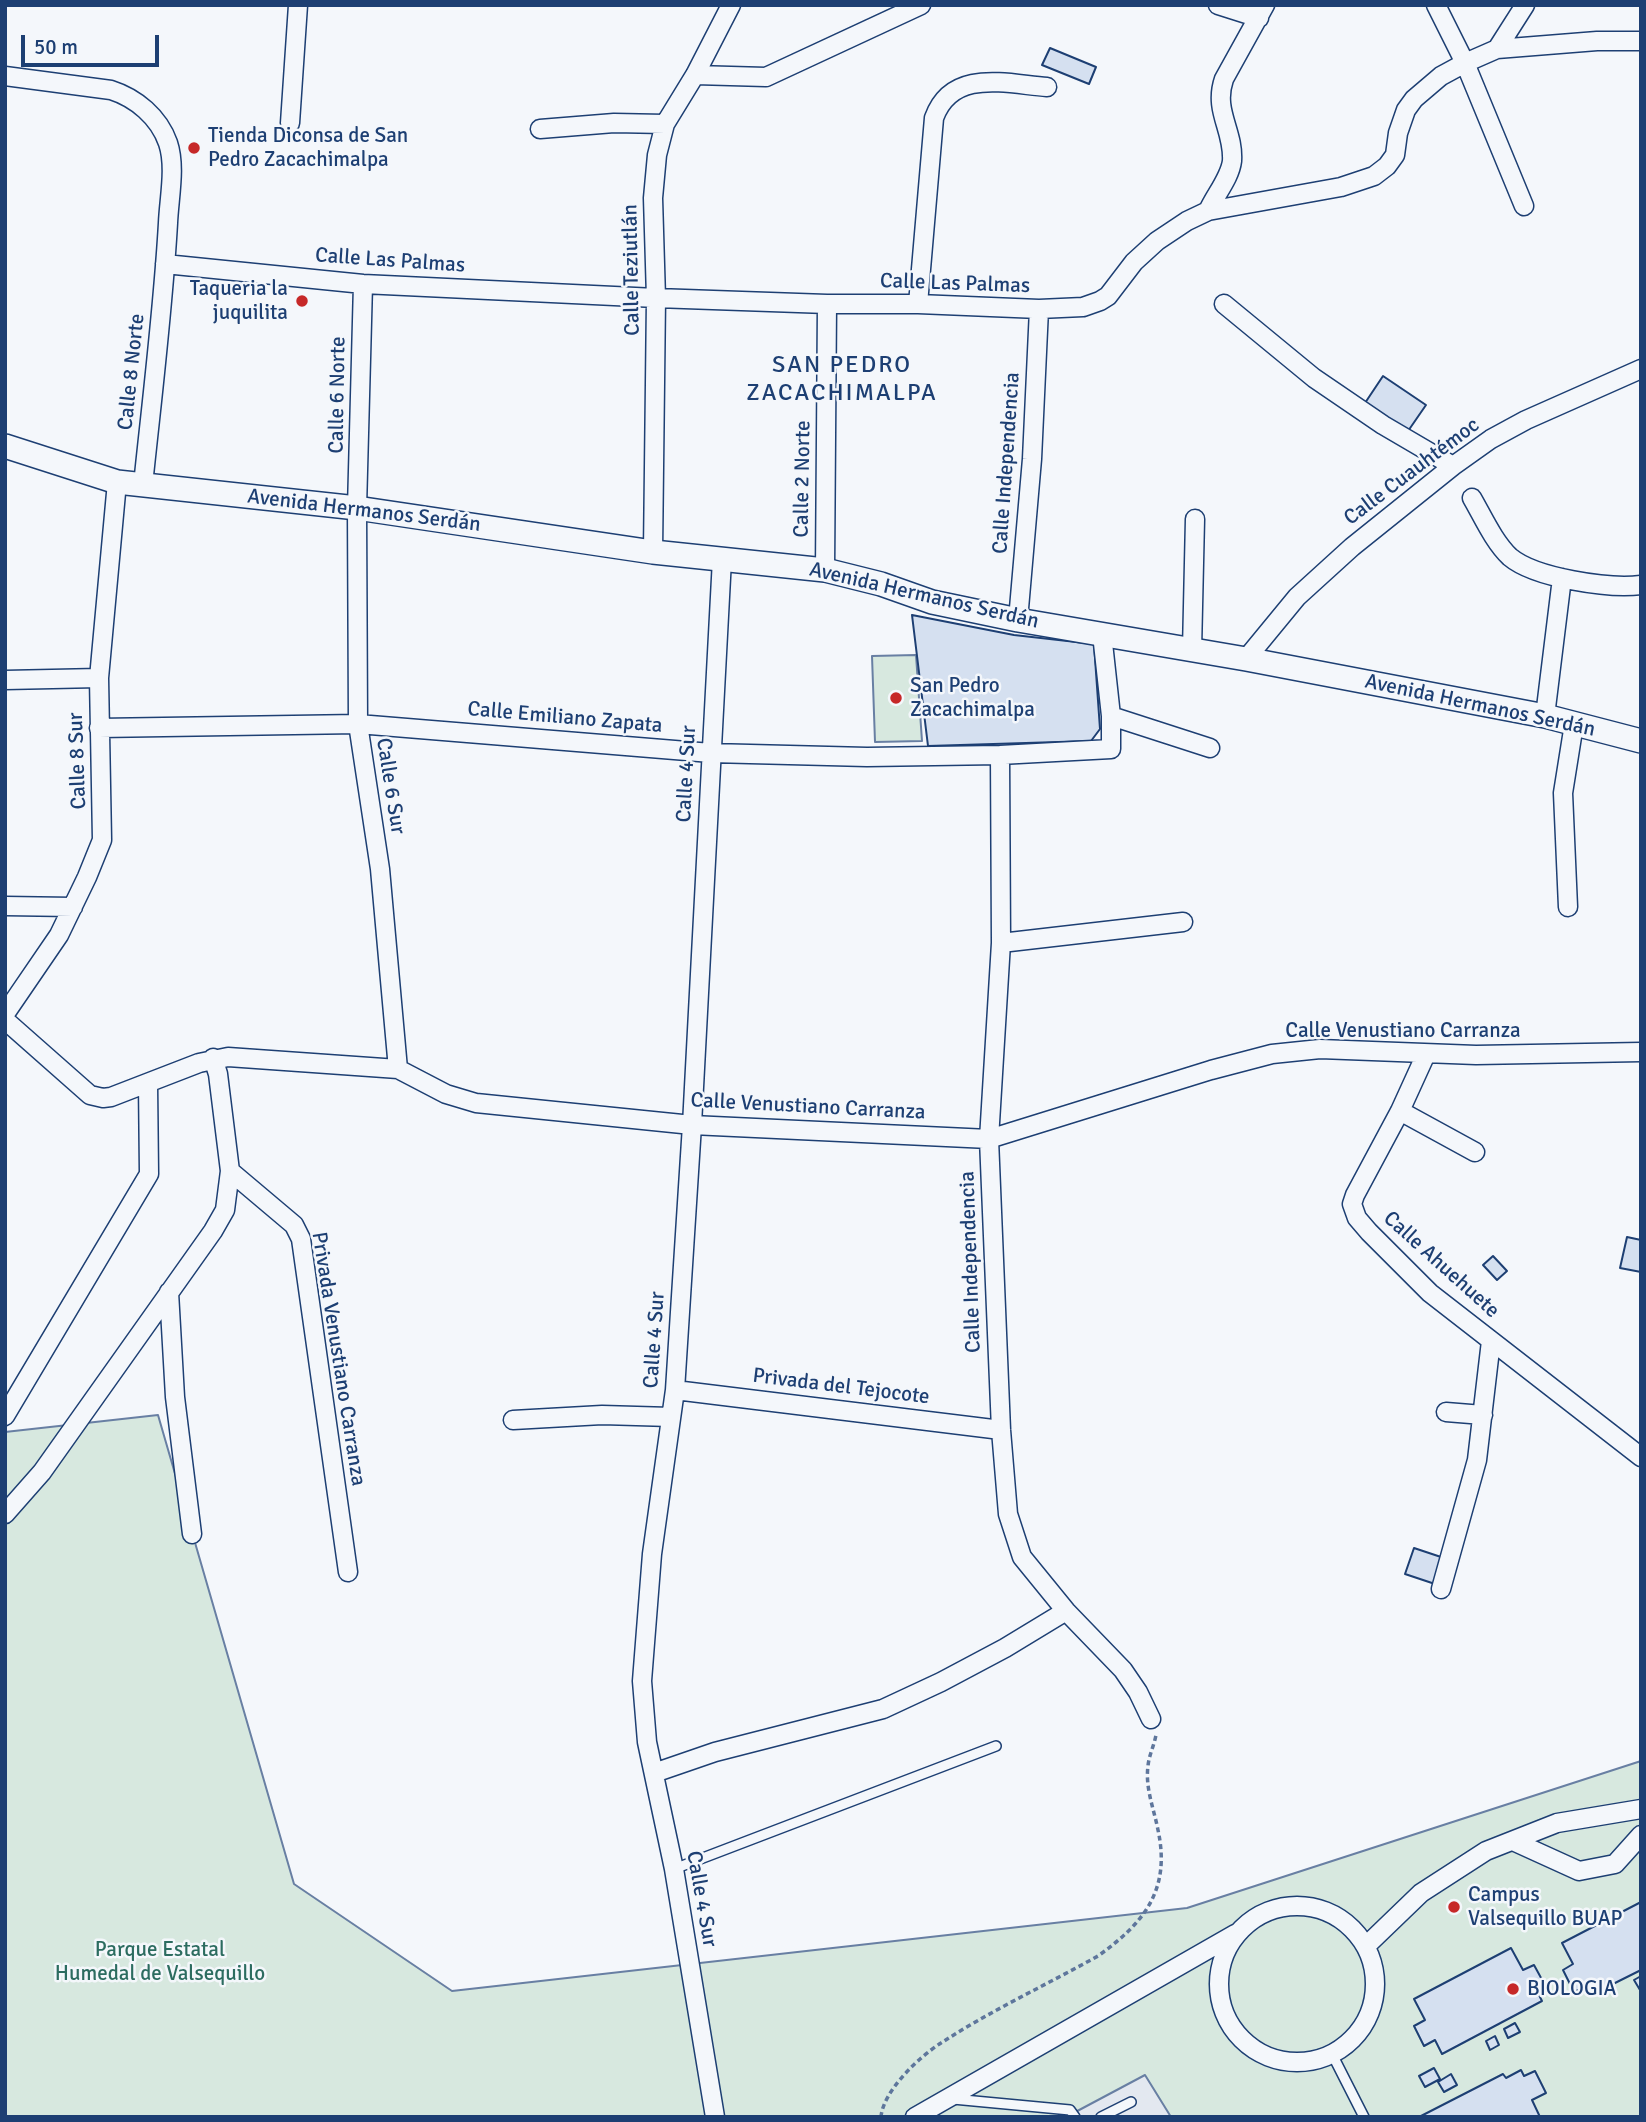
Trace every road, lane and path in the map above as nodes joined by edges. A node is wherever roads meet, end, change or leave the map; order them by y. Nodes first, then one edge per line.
1 (298, 5) edge
2 (732, 5) edge
3 (921, 5) edge
4 (1218, 5) edge
5 (1436, 5) edge
6 (1525, 5) edge
7 (1262, 12) edge
8 (1641, 41) edge
9 (1497, 49) junction
10 (1465, 63) junction
11 (695, 75) junction
12 (5, 76) edge
13 (1047, 87) dead end
14 (290, 123) dead end
15 (665, 124) junction
16 (540, 129) dead end
17 (1524, 206) dead end
18 (1208, 211) junction
19 (165, 264) junction
20 (363, 284) junction
21 (656, 298) junction
22 (827, 304) junction
23 (918, 304) junction
24 (1224, 304) dead end
25 (1039, 309) junction
26 (1641, 369) edge
27 (5, 446) edge
28 (1453, 466) junction
29 (117, 482) junction
30 (144, 485) junction
31 (1472, 498) dead end
32 (357, 508) junction
33 (1195, 519) dead end
34 (653, 552) junction
35 (722, 559) junction
36 (825, 570) junction
37 (1562, 578) junction
38 (1641, 585) edge
39 (1018, 620) junction
40 (1102, 634) junction
41 (1192, 650) junction
42 (1246, 659) junction
43 (99, 678) junction
44 (5, 680) edge
45 (1111, 716) junction
46 (1545, 716) junction
47 (358, 724) junction
48 (1574, 724) junction
49 (99, 728) junction
50 (1641, 741) edge
51 (1210, 748) dead end
52 (711, 753) junction
53 (1000, 755) junction
54 (5, 906) edge
55 (73, 907) junction
56 (1568, 907) dead end
57 (1183, 922) dead end
58 (1001, 943) junction
59 (5, 1014) edge
60 (5, 1020) edge
61 (1641, 1052) edge
62 (1426, 1054) junction
63 (213, 1058) junction
64 (398, 1069) junction
65 (148, 1083) junction
66 (1400, 1111) junction
67 (692, 1125) junction
68 (989, 1139) junction
69 (1475, 1152) dead end
70 (230, 1171) junction
71 (169, 1292) junction
72 (1491, 1341) junction
73 (675, 1390) junction
74 (1447, 1412) dead end
75 (1483, 1415) junction
76 (5, 1416) edge
77 (671, 1418) junction
78 (513, 1420) dead end
79 (1000, 1430) junction
80 (1641, 1457) edge
81 (5, 1514) edge
82 (192, 1534) dead end
83 (348, 1572) dead end
84 (1441, 1589) dead end
85 (1066, 1611) junction
86 (1152, 1719) joint
87 (996, 1746) dead end
88 (654, 1773) junction
89 (1641, 1809) edge
90 (1641, 1835) edge
91 (1513, 1841) junction
92 (674, 1869) junction
93 (1238, 1933) junction
94 (1366, 1945) junction
95 (1332, 2054) junction
96 (948, 2098) junction
97 (1131, 2102) dead end
98 (715, 2117) edge
99 (881, 2117) edge
100 (915, 2117) edge
101 (1075, 2117) edge
102 (1101, 2117) edge
103 (1364, 2117) edge

1 - 14 street
2 - 11 street, Calle Teziutlán
3 - 11 street
4 - 7 street
5 - 10 street
6 - 9 street
7 - 18 street
8 - 9 street, Calle Las Palmas
9 - 10 street, Calle Las Palmas
10 - 17 street
10 - 18 street, Calle Las Palmas
11 - 15 street, Calle Teziutlán
12 - 19 street, Calle 8 Norte
13 - 23 street
15 - 16 street
15 - 21 street, Calle Teziutlán
18 - 25 street, Calle Las Palmas
19 - 20 street, Calle Las Palmas
19 - 30 street, Calle 8 Norte
20 - 21 street, Calle Las Palmas
20 - 32 street, Calle 6 Norte
21 - 22 street, Calle Las Palmas
21 - 34 street, Calle Teziutlán
22 - 23 street, Calle Las Palmas
22 - 36 street, Calle 2 Norte
23 - 25 street, Calle Las Palmas
24 - 28 street
25 - 39 street, Calle Independencia
26 - 28 street, Calle Cuauhtémoc
27 - 29 street, Avenida Hermanos Serdán
28 - 42 street, Calle Cuauhtémoc
29 - 30 street, Avenida Hermanos Serdán
29 - 43 street, Calle 8 Sur
30 - 32 street, Avenida Hermanos Serdán
31 - 37 street
32 - 34 street, Avenida Hermanos Serdán
32 - 47 street, Calle 6 Sur
33 - 41 street
34 - 35 street, Avenida Hermanos Serdán
35 - 36 street, Avenida Hermanos Serdán
35 - 52 street, Calle 4 Sur
36 - 39 street, Avenida Hermanos Serdán
37 - 38 street
37 - 46 street
39 - 40 street, Avenida Hermanos Serdán
40 - 41 street, Avenida Hermanos Serdán
40 - 45 street
41 - 42 street, Avenida Hermanos Serdán
42 - 46 street, Avenida Hermanos Serdán
43 - 44 street
43 - 49 street, Calle 8 Sur
45 - 51 street
45 - 53 street, Calle Emiliano Zapata
46 - 48 street, Avenida Hermanos Serdán
47 - 49 street, Calle Emiliano Zapata
47 - 52 street, Calle Emiliano Zapata
47 - 64 street, Calle 6 Sur
48 - 50 street, Avenida Hermanos Serdán
48 - 56 street
49 - 55 street, Calle 8 Sur
52 - 53 street, Calle Emiliano Zapata
52 - 67 street, Calle 4 Sur
53 - 58 street, Calle Independencia
54 - 55 street
55 - 59 street, Calle 8 Sur
57 - 58 street
58 - 68 street, Calle Independencia
60 - 65 street, Calle Venustiano Carranza
61 - 62 street, Calle Venustiano Carranza
62 - 66 street, Calle Ahuehuete
62 - 68 street, Calle Venustiano Carranza
63 - 64 street, Calle Venustiano Carranza
63 - 65 street, Calle Venustiano Carranza
63 - 70 street
64 - 67 street, Calle Venustiano Carranza
65 - 76 street
66 - 69 street
66 - 72 street, Calle Ahuehuete
67 - 68 street, Calle Venustiano Carranza
67 - 73 street, Calle 4 Sur
68 - 79 street, Calle Independencia
70 - 71 street
70 - 83 street, Privada Venustiano Carranza
71 - 81 street
71 - 82 street
72 - 75 street
72 - 80 street, Calle Ahuehuete
73 - 77 street, Calle 4 Sur
73 - 79 street, Privada del Tejocote
74 - 75 street
75 - 84 street
77 - 78 street
77 - 88 street, Calle 4 Sur
79 - 85 street, Calle Independencia
85 - 86 street, Calle Independencia
85 - 88 street
86 - 99 path
87 - 92 lane
88 - 92 street, Calle 4 Sur
89 - 91 street
90 - 91 street
91 - 94 street
92 - 98 street, Calle 4 Sur
93 - 94 street
93 - 95 street
93 - 96 street
94 - 95 street
95 - 103 lane
96 - 100 street
96 - 101 lane
97 - 102 lane

